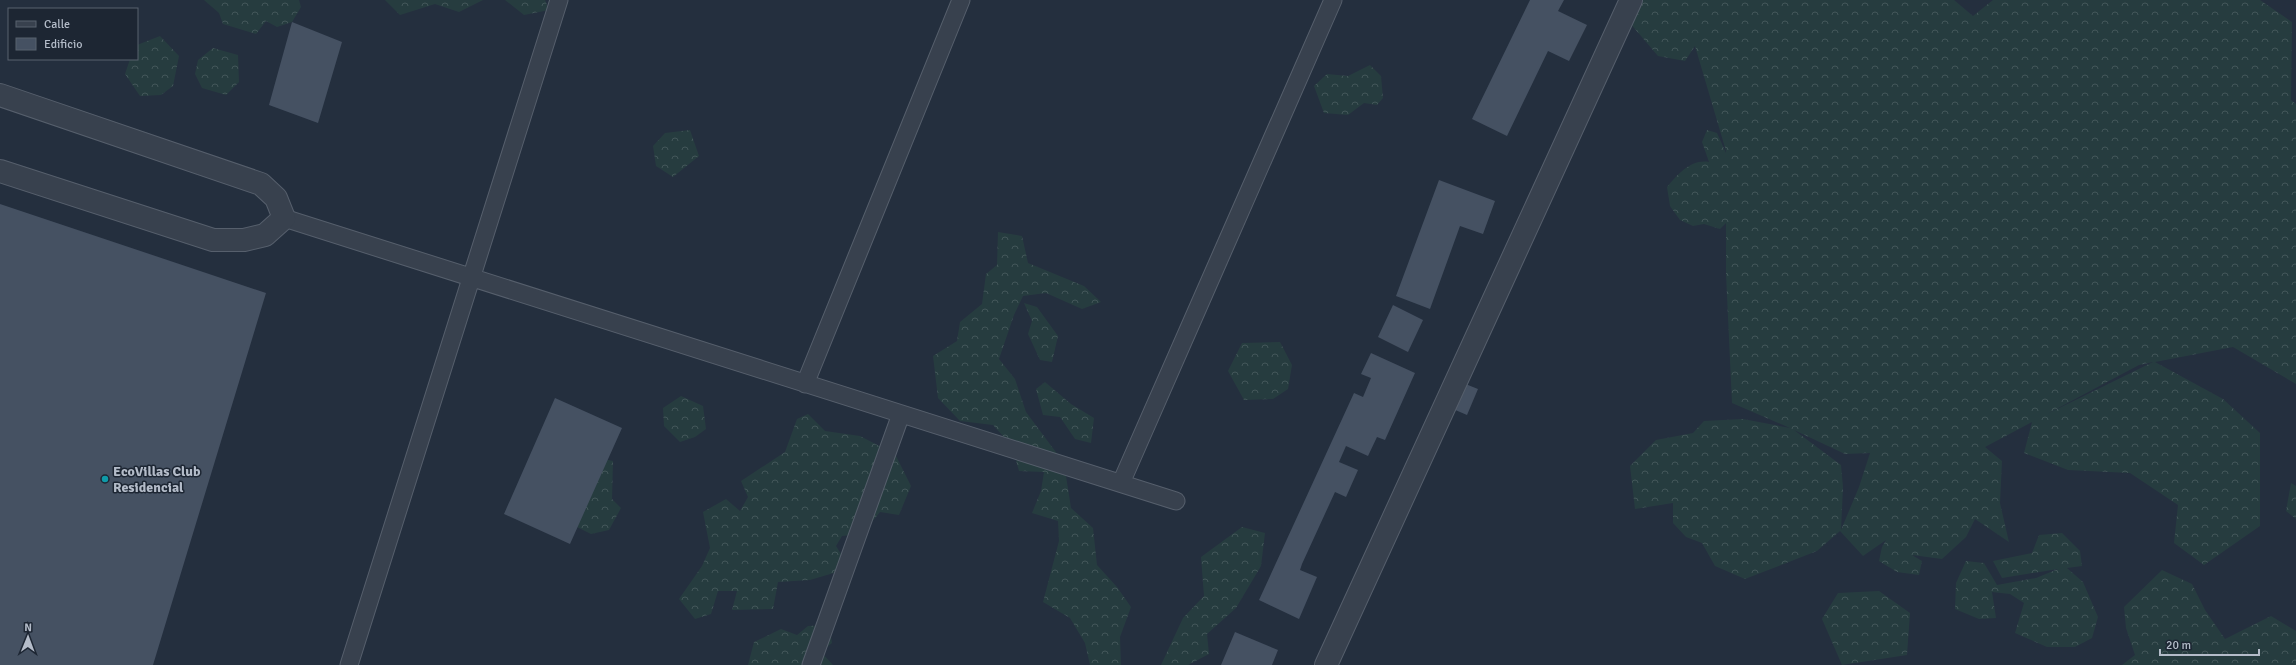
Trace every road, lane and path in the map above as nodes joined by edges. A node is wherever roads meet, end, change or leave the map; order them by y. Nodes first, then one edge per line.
1 (559, 0) edge
2 (962, 0) edge
3 (1333, 0) edge
4 (1631, 0) edge
5 (0, 95) edge
6 (0, 171) edge
7 (284, 218) junction
8 (472, 276) junction
9 (805, 384) junction
10 (901, 414) junction
11 (1120, 483) junction
12 (1176, 501) dead end
13 (349, 665) edge
14 (811, 665) edge
15 (1326, 665) edge

1 - 8 lane
2 - 9 lane
3 - 11 lane
4 - 15 street
5 - 7 street
6 - 7 street
7 - 8 lane
8 - 9 lane
8 - 13 lane
9 - 10 lane
10 - 11 lane
10 - 14 lane
11 - 12 lane

